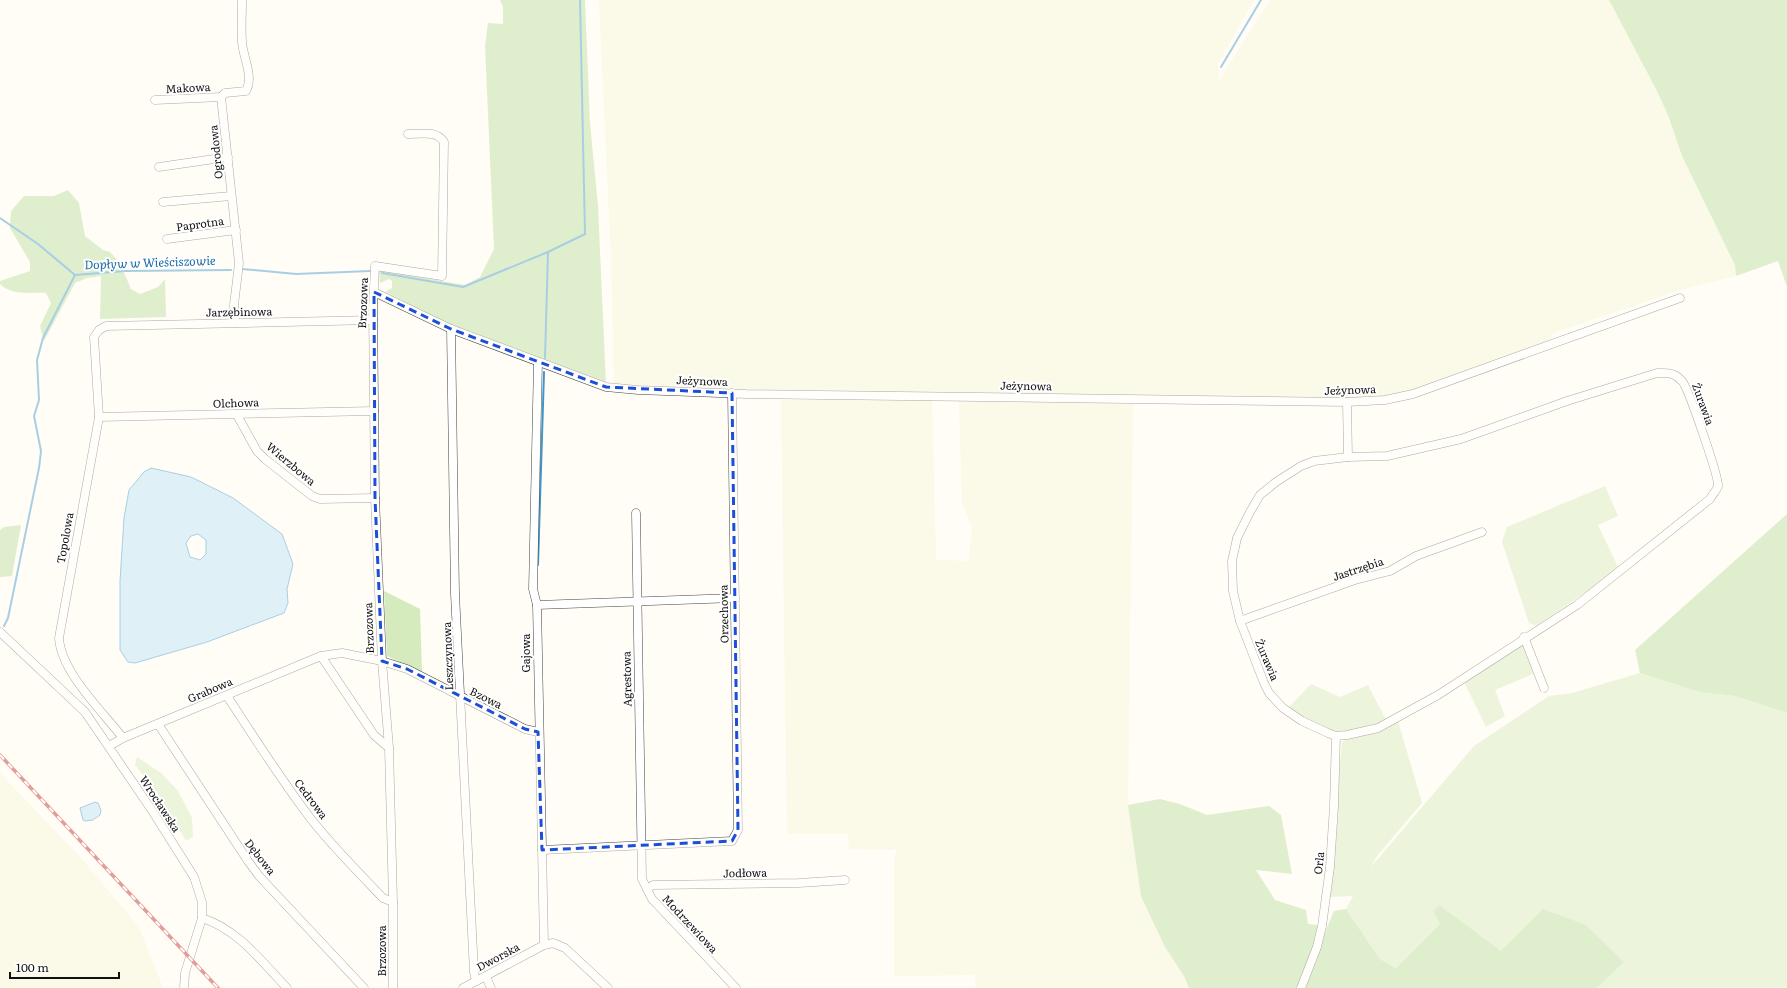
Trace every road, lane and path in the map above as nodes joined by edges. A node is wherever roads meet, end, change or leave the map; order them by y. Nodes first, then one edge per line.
1 (242, 0) edge
2 (221, 97) junction
3 (155, 100) dead end
4 (408, 134) dead end
5 (228, 157) junction
6 (159, 167) dead end
7 (231, 196) junction
8 (163, 202) dead end
9 (236, 230) junction
10 (167, 239) dead end
11 (374, 292) junction
12 (1680, 298) dead end
13 (373, 320) junction
14 (235, 323) junction
15 (106, 326) joint
16 (451, 329) junction
17 (538, 362) junction
18 (732, 393) junction
19 (1347, 402) junction
20 (374, 411) junction
21 (237, 415) junction
22 (99, 417) junction
23 (1348, 457) junction
24 (375, 498) junction
25 (636, 513) dead end
26 (1482, 532) dead end
27 (735, 598) junction
28 (637, 603) junction
29 (536, 605) junction
30 (1240, 621) junction
31 (0, 632) edge
32 (1524, 637) junction
33 (321, 656) junction
34 (382, 661) junction
35 (1544, 688) dead end
36 (227, 696) junction
37 (460, 698) junction
38 (158, 724) junction
39 (538, 732) junction
40 (1336, 736) junction
41 (123, 738) junction
42 (109, 746) junction
43 (389, 748) junction
44 (641, 844) junction
45 (542, 850) junction
46 (844, 880) dead end
47 (646, 889) junction
48 (393, 902) junction
49 (202, 918) junction
50 (544, 945) junction
51 (486, 977) junction
52 (476, 981) junction
53 (184, 988) edge
54 (287, 988) edge
55 (364, 988) edge
56 (393, 988) edge
57 (463, 988) edge
58 (491, 988) edge
59 (608, 988) edge
60 (736, 988) edge
61 (1301, 988) edge

1 - 2 street
2 - 3 street, Makowa
2 - 5 street, Ogrodowa
4 - 11 street, Brzozowa
5 - 6 street
5 - 7 street, Ogrodowa
7 - 8 street
7 - 9 street, Ogrodowa
9 - 10 street, Paprotna
9 - 14 street, Ogrodowa
11 - 13 street, Brzozowa
11 - 16 street, Jeżynowa
12 - 19 street, Jeżynowa
13 - 14 street, Jarzębinowa
13 - 20 street, Brzozowa
14 - 15 street, Jarzębinowa
15 - 22 street, Topolowa
16 - 17 street, Jeżynowa
16 - 37 street, Leszczynowa
17 - 18 street, Jeżynowa
17 - 29 street, Gajowa
18 - 19 street, Jeżynowa
18 - 27 street, Orzechowa
19 - 23 street
20 - 21 street, Olchowa
20 - 24 street, Brzozowa
21 - 22 street, Olchowa
21 - 24 street, Wierzbowa
22 - 41 street, Topolowa
23 - 30 street, Żurawia
23 - 32 street, Żurawia
24 - 34 street, Brzozowa
25 - 28 street, Agrestowa
26 - 30 street, Jastrzębia
27 - 28 street
27 - 44 street, Orzechowa
28 - 29 street
28 - 44 street, Agrestowa
29 - 39 street, Gajowa
30 - 40 street, Żurawia
31 - 42 street, Wrocławska
32 - 35 street
32 - 40 street, Żurawia
33 - 34 street, Grabowa
33 - 36 street, Grabowa
33 - 43 street
34 - 37 street, Bzowa
34 - 43 street, Brzozowa
36 - 38 street, Grabowa
36 - 48 street, Cedrowa
37 - 39 street, Bzowa
37 - 52 street, Leszczynowa
38 - 41 street, Grabowa
38 - 55 street, Dębowa
39 - 45 street, Gajowa
40 - 61 street, Orla
41 - 42 street, Grabowa
42 - 49 street, Wrocławska
43 - 48 street, Brzozowa
44 - 45 street
44 - 47 street, Modrzewiowa
45 - 50 street, Gajowa
46 - 47 street, Jodłowa
47 - 60 street, Modrzewiowa
48 - 56 street, Brzozowa
49 - 53 street
49 - 54 street
50 - 51 street, Dworska
50 - 59 street
51 - 52 street, Dworska
51 - 58 street
52 - 57 street, Dworska

